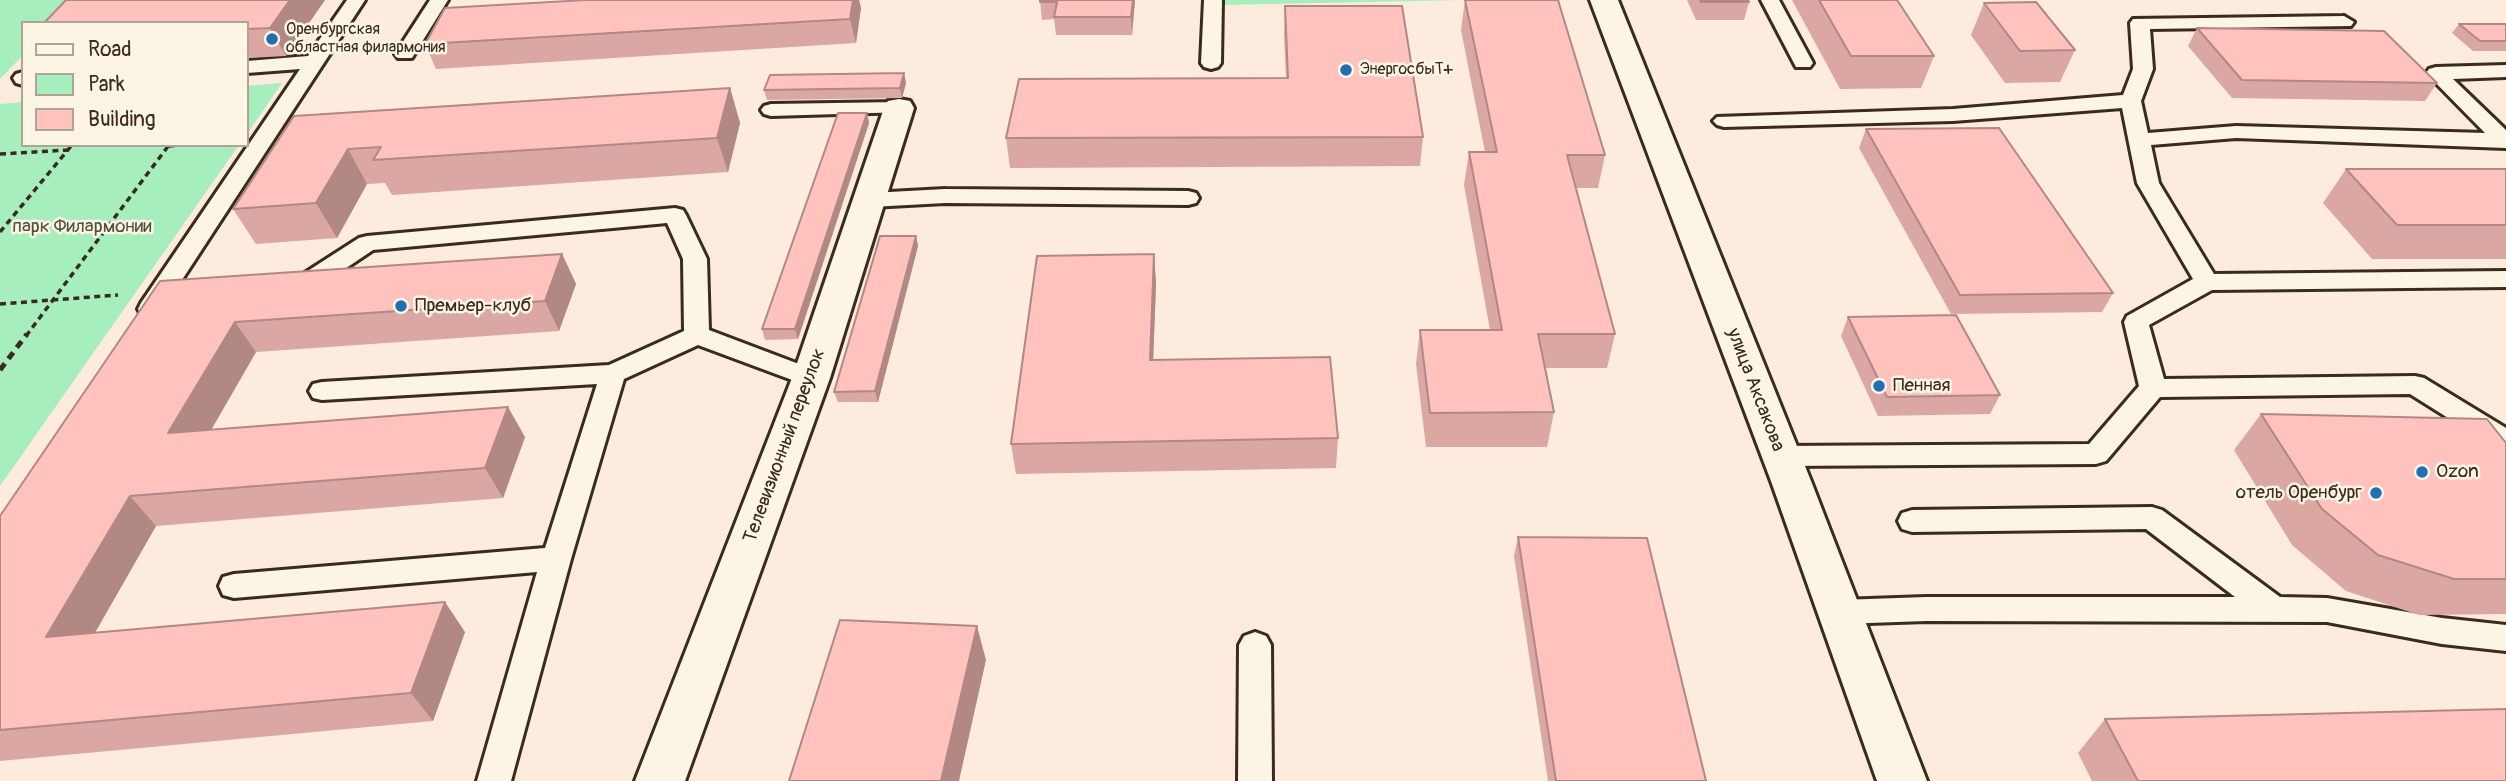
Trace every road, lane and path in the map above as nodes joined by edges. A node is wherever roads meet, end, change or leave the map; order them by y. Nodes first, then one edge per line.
1 (356, 0) edge
2 (439, 0) edge
3 (1213, 0) edge
4 (1604, 0) edge
5 (1770, 0) edge
6 (2344, 22) dead end
7 (405, 54) dead end
8 (314, 62) junction
9 (1211, 62) dead end
10 (1804, 62) dead end
11 (248, 66) edge
12 (2506, 71) edge
13 (2131, 101) junction
14 (899, 108) joint
15 (771, 110) dead end
16 (1724, 121) dead end
17 (2137, 140) junction
18 (2504, 141) edge
19 (70, 147) edge
20 (168, 147) edge
21 (68, 150) junction
22 (0, 154) edge
23 (1188, 198) dead end
24 (871, 200) junction
25 (0, 232) edge
26 (2506, 279) edge
27 (2207, 282) junction
28 (269, 284) edge
29 (188, 290) edge
30 (161, 292) junction
31 (52, 300) junction
32 (0, 304) edge
33 (138, 327) edge
34 (697, 335) junction
35 (0, 369) edge
36 (613, 374) junction
37 (811, 378) junction
38 (2153, 388) junction
39 (322, 391) dead end
40 (2506, 441) edge
41 (1780, 456) junction
42 (1912, 521) dead end
43 (556, 559) junction
44 (234, 586) dead end
45 (2274, 610) junction
46 (1840, 612) junction
47 (2506, 638) edge
48 (1255, 645) dead end
49 (494, 781) edge
50 (660, 781) edge
51 (1255, 781) edge
52 (1902, 781) edge

1 - 8 lane
2 - 7 lane
3 - 9 lane
4 - 41 main road, улица Аксакова
5 - 10 lane
6 - 13 lane
8 - 11 lane
8 - 30 lane
12 - 18 lane
13 - 16 lane
13 - 17 lane
14 - 15 lane
14 - 24 main road, Телевизионный переулок
17 - 18 lane
17 - 27 lane
19 - 21 path
20 - 31 path
21 - 22 path
21 - 25 path
23 - 24 lane
24 - 37 main road, Телевизионный переулок
26 - 27 lane
27 - 38 lane
28 - 34 lane
29 - 30 lane
30 - 31 path
30 - 33 lane
31 - 32 path
31 - 35 path
34 - 36 lane
34 - 37 lane
36 - 39 lane
36 - 43 lane
37 - 50 main road, Телевизионный переулок
38 - 40 lane
38 - 41 lane
41 - 46 main road, улица Аксакова
42 - 45 lane
43 - 44 lane
43 - 49 lane
45 - 46 lane
45 - 47 lane
46 - 52 main road, улица Аксакова
48 - 51 lane

